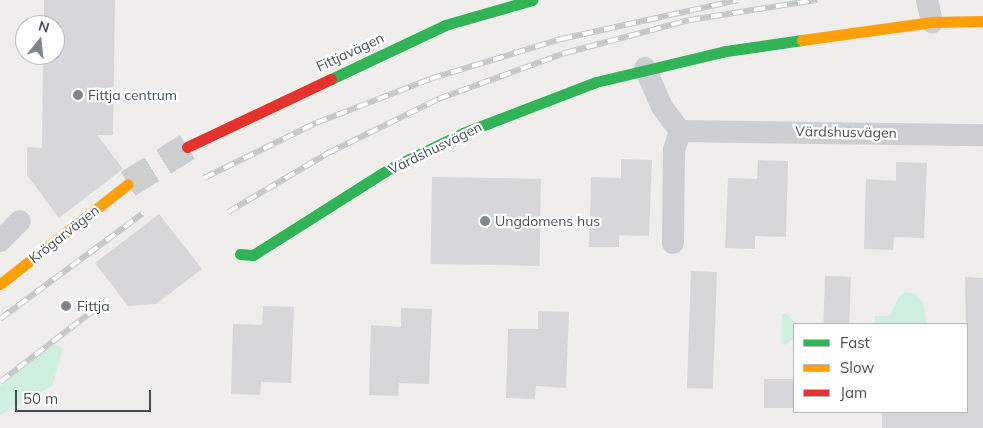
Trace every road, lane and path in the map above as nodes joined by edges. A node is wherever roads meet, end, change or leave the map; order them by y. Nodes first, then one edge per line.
1 (532, 0) edge
2 (927, 0) edge
3 (983, 21) edge
4 (932, 22) junction
5 (645, 68) junction
6 (680, 131) junction
7 (983, 135) edge
8 (186, 147) tunnel mouth
9 (128, 184) tunnel mouth
10 (20, 221) dead end
11 (0, 241) edge
12 (673, 243) dead end
13 (240, 254) dead end
14 (0, 284) edge

1 - 8 street, Fittjavägen
2 - 4 street
3 - 4 street, Värdshusvägen
4 - 5 street, Värdshusvägen
5 - 6 street
5 - 13 street, Värdshusvägen
6 - 7 street, Värdshusvägen
6 - 12 street
9 - 14 street, Krögarvägen
10 - 11 street

